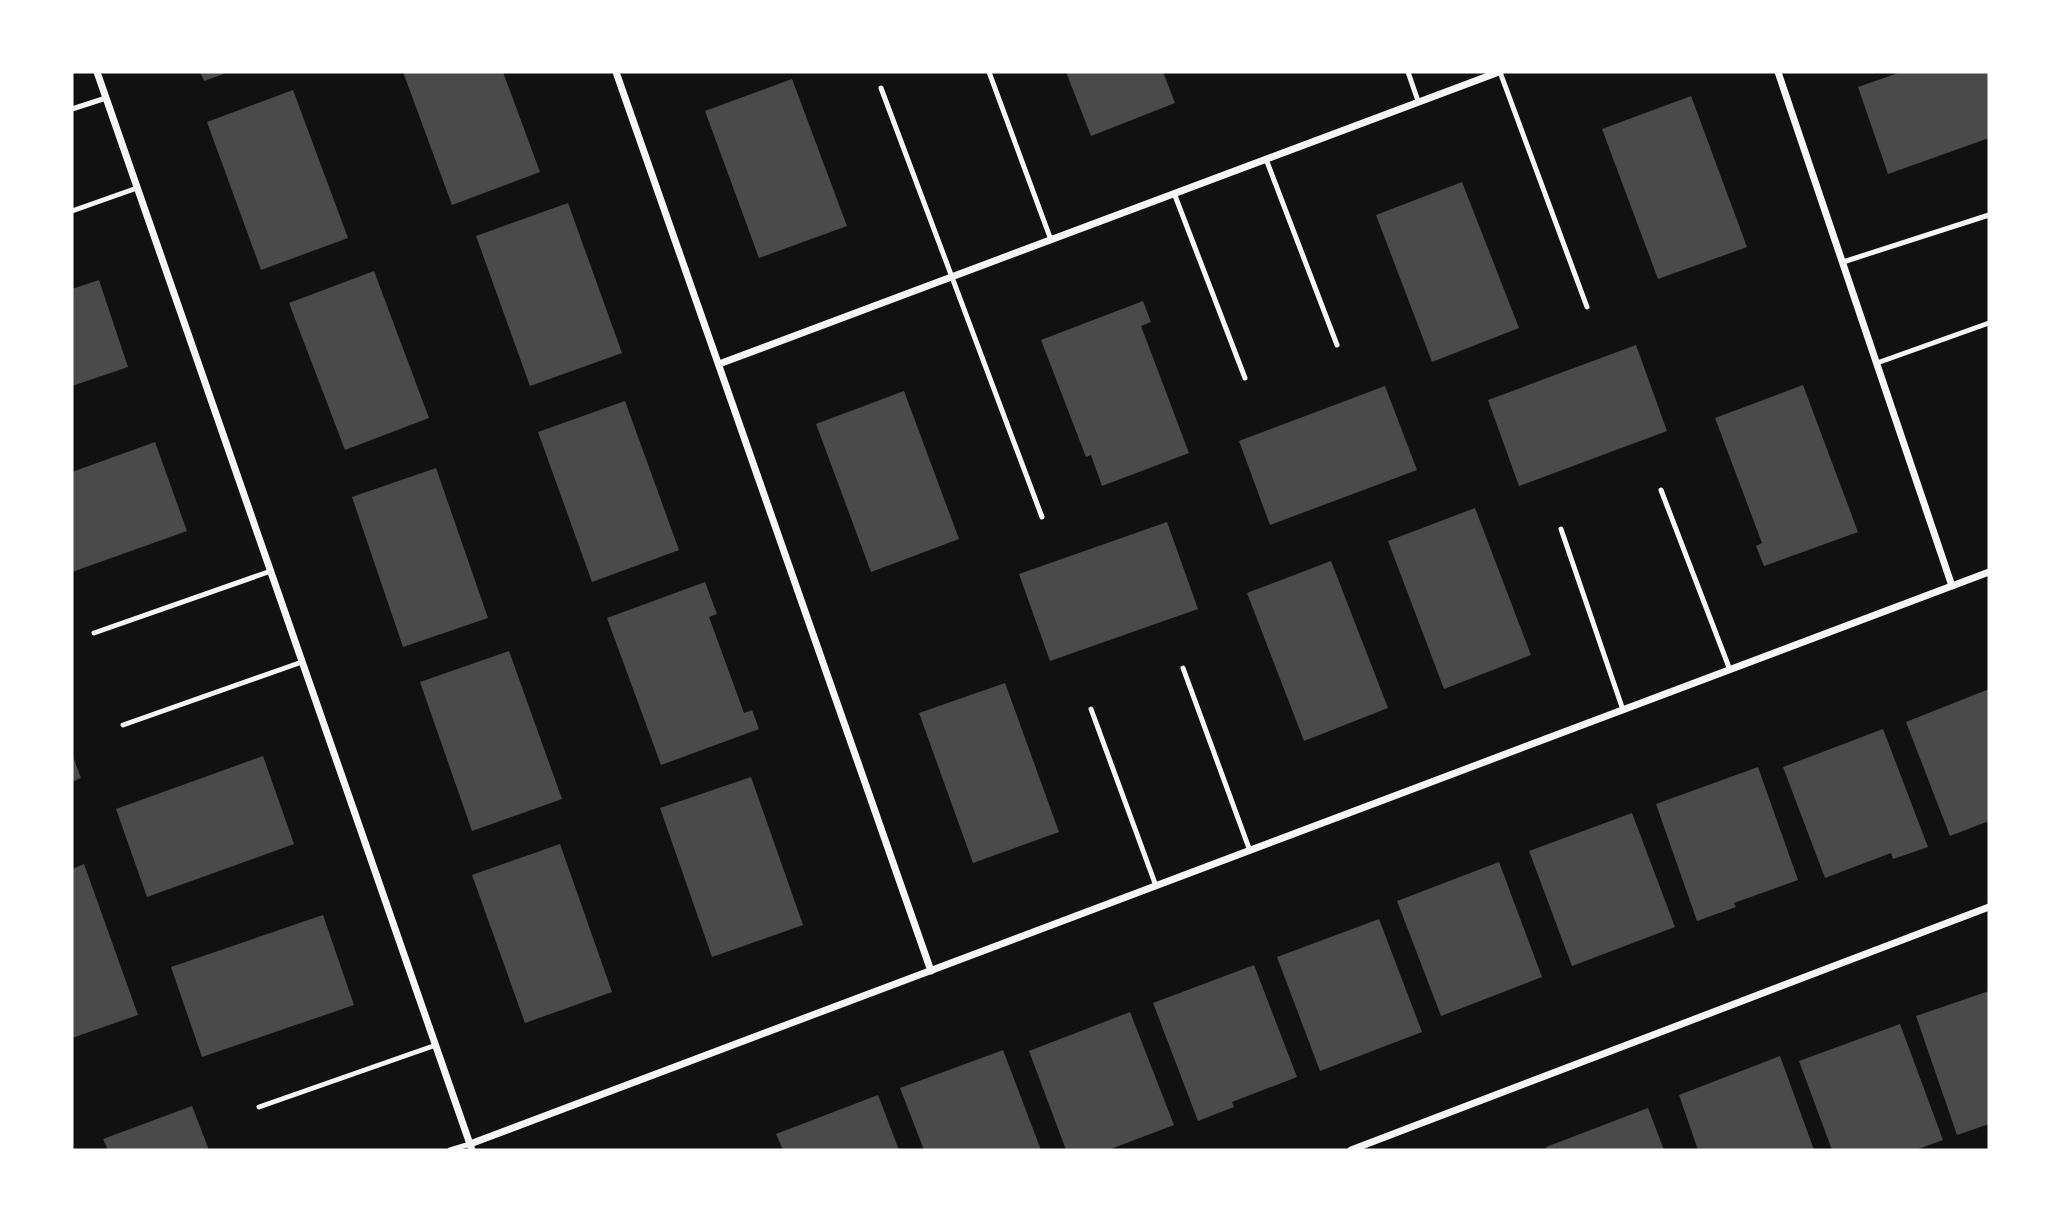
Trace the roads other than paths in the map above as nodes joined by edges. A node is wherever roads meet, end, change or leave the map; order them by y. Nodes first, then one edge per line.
1 (97, 72) edge
2 (616, 72) edge
3 (989, 72) edge
4 (1408, 72) edge
5 (1499, 72) edge
6 (1779, 72) edge
7 (881, 88) dead end
8 (106, 98) junction
9 (1418, 102) junction
10 (72, 109) edge
11 (1266, 159) junction
12 (137, 188) junction
13 (1174, 193) junction
14 (72, 211) edge
15 (1989, 215) edge
16 (1051, 240) junction
17 (1843, 262) junction
18 (952, 276) junction
19 (1587, 307) dead end
20 (1989, 323) edge
21 (1337, 345) dead end
22 (1877, 363) junction
23 (719, 364) junction
24 (1245, 378) dead end
25 (1661, 490) dead end
26 (1042, 517) dead end
27 (1561, 529) dead end
28 (271, 571) junction
29 (1989, 572) edge
30 (1952, 586) junction
31 (94, 633) dead end
32 (302, 662) junction
33 (1183, 668) dead end
34 (1730, 670) junction
35 (1091, 709) dead end
36 (1623, 710) junction
37 (122, 725) dead end
38 (1250, 851) junction
39 (1156, 886) junction
40 (1989, 907) edge
41 (932, 971) junction
42 (436, 1045) junction
43 (259, 1107) dead end
44 (471, 1147) edge
45 (450, 1150) edge
46 (1351, 1150) edge

1 - 8 street
2 - 23 street
3 - 16 lane
4 - 9 lane
5 - 9 street
5 - 19 lane
6 - 17 street
7 - 18 lane
8 - 10 lane
8 - 12 street
9 - 11 street
11 - 13 street
11 - 21 lane
12 - 14 lane
12 - 28 street
13 - 16 street
13 - 24 lane
15 - 17 lane
16 - 18 street
17 - 22 street
18 - 23 street
18 - 26 lane
20 - 22 lane
22 - 30 street
23 - 41 street
25 - 34 lane
27 - 36 lane
28 - 31 lane
28 - 32 street
29 - 30 street
30 - 34 street
32 - 37 lane
32 - 42 street
33 - 38 lane
34 - 36 street
35 - 39 lane
36 - 38 street
38 - 39 street
39 - 41 street
40 - 46 street
41 - 44 street
42 - 43 lane
42 - 44 street
44 - 45 lane

